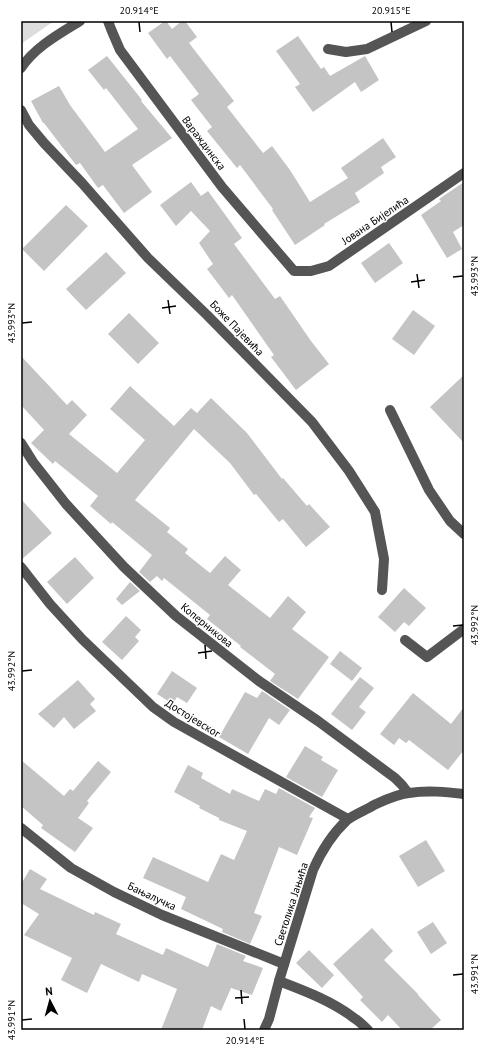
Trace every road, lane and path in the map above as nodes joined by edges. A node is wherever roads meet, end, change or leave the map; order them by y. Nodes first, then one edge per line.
1 (80, 21) edge
2 (108, 21) edge
3 (426, 21) edge
4 (328, 49) dead end
5 (21, 68) edge
6 (21, 110) edge
7 (464, 173) edge
8 (294, 271) joint
9 (390, 410) dead end
10 (21, 443) edge
11 (464, 534) edge
12 (21, 567) edge
13 (382, 590) dead end
14 (464, 629) edge
15 (405, 640) dead end
16 (408, 793) junction
17 (464, 794) edge
18 (348, 819) junction
19 (21, 828) edge
20 (284, 964) junction
21 (279, 981) junction
22 (264, 1030) edge
23 (368, 1030) edge

1 - 5 street
2 - 8 street, Вараждинска
3 - 4 street
6 - 13 street, Боже Пајевића
7 - 8 street, Јована Бијелића
9 - 11 street
10 - 16 street, Коперникова
12 - 18 street, Достојевског
14 - 15 street
16 - 17 street, Светолика Јањића
16 - 18 street, Светолика Јањића
18 - 20 street, Светолика Јањића
19 - 20 street, Бањалучка
20 - 21 street, Светолика Јањића
21 - 22 street, Светолика Јањића
21 - 23 street

